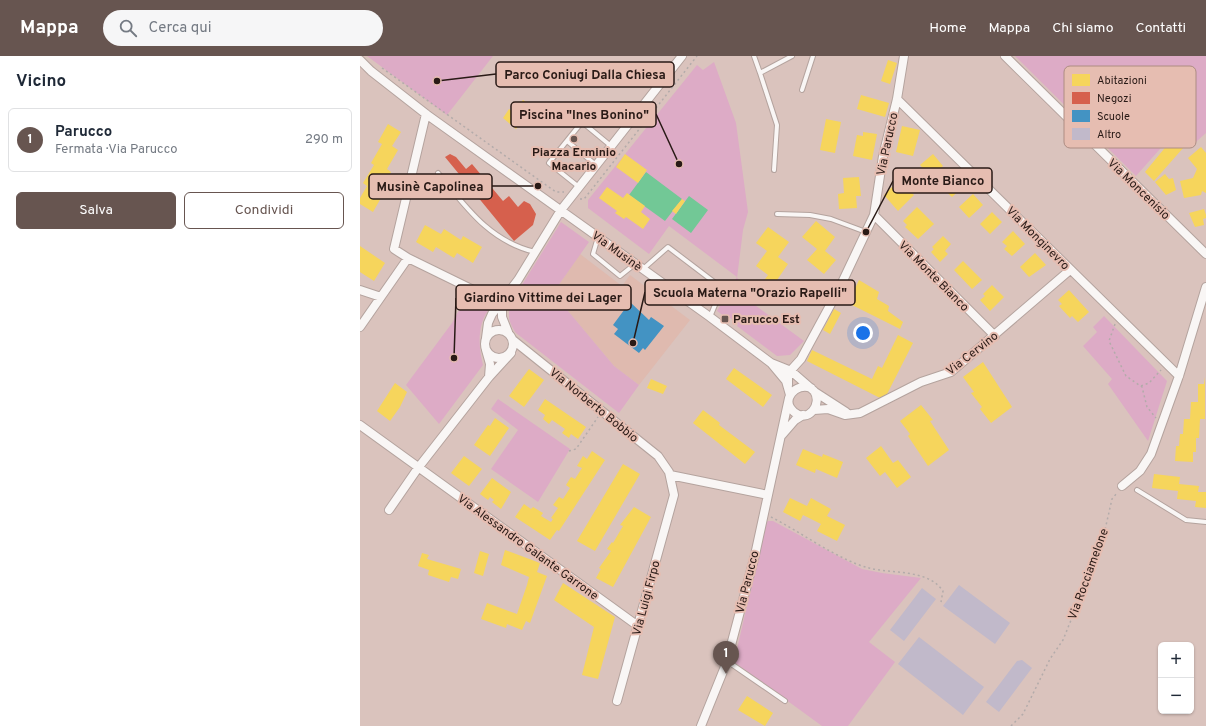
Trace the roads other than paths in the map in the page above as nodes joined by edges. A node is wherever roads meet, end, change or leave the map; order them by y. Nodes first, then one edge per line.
1 (682, 56) edge
2 (754, 56) edge
3 (792, 56) edge
4 (813, 56) edge
5 (904, 56) edge
6 (1004, 56) edge
7 (360, 60) edge
8 (760, 73) junction
9 (802, 90) dead end
10 (897, 99) junction
11 (426, 114) junction
12 (1064, 115) edge
13 (567, 141) junction
14 (611, 146) junction
15 (1098, 148) edge
16 (596, 165) junction
17 (774, 170) dead end
18 (438, 173) dead end
19 (579, 187) junction
20 (560, 210) junction
21 (778, 214) dead end
22 (874, 215) junction
23 (866, 232) junction
24 (598, 237) junction
25 (535, 252) junction
26 (1206, 254) edge
27 (408, 258) junction
28 (635, 264) junction
29 (643, 270) junction
30 (1070, 270) junction
31 (1206, 287) edge
32 (360, 290) edge
33 (381, 297) junction
34 (502, 304) junction
35 (1203, 308) edge
36 (710, 317) junction
37 (360, 327) edge
38 (508, 332) junction
39 (995, 336) junction
40 (486, 338) junction
41 (513, 340) junction
42 (486, 350) junction
43 (511, 353) junction
44 (800, 359) junction
45 (770, 363) junction
46 (791, 371) junction
47 (1179, 376) junction
48 (489, 377) junction
49 (802, 380) junction
50 (788, 385) junction
51 (813, 390) junction
52 (789, 397) junction
53 (814, 410) junction
54 (860, 413) junction
55 (803, 415) junction
56 (360, 426) edge
57 (782, 435) junction
58 (418, 468) junction
59 (670, 475) junction
60 (1122, 486) road end
61 (1137, 490) dead end
62 (674, 495) joint
63 (768, 495) junction
64 (389, 510) dead end
65 (1206, 522) edge
66 (638, 626) junction
67 (727, 661) junction
68 (616, 700) dead end
69 (785, 701) dead end
70 (701, 726) edge

1 - 14 street
2 - 8 lane
3 - 8 lane
4 - 9 lane
5 - 10 street, Via Parucco
6 - 12 street, Via Moncenisio
7 - 11 street, Via Musinè
8 - 17 lane
10 - 22 street, Via Parucco
10 - 30 street, Via Monginevro
11 - 20 street, Via Musinè
11 - 27 street
13 - 14 lane
13 - 16 lane
13 - 19 lane
14 - 16 street
15 - 26 street, Via Moncenisio
16 - 19 street
18 - 25 lane
19 - 20 street
20 - 24 street, Via Musinè
20 - 25 street
21 - 23 lane
22 - 23 street, Via Parucco
22 - 39 street, Via Monte Bianco
23 - 44 street, Via Parucco
24 - 28 street, Via Musinè
24 - 28 lane
25 - 34 street
27 - 33 street
27 - 34 street
28 - 29 street, Via Musinè
29 - 36 street, Via Musinè
29 - 36 lane
30 - 39 street, Via Cervino
30 - 47 street, Via Monginevro
31 - 35 street
32 - 33 street
33 - 37 street
34 - 38 street
34 - 40 street
35 - 47 street
36 - 45 street, Via Musinè
38 - 40 street
38 - 41 street
39 - 54 street, Via Cervino
40 - 42 street
41 - 43 street
41 - 59 street, Via Norberto Bobbio
42 - 43 street
42 - 48 street
43 - 48 street
44 - 45 street
44 - 46 street, Via Parucco
44 - 49 street
45 - 46 street
45 - 50 street
46 - 49 street
46 - 50 street
47 - 60 street
48 - 58 street
49 - 51 street
50 - 52 street
51 - 52 street
51 - 53 street
51 - 54 street
52 - 55 street
52 - 57 street, Via Parucco
53 - 54 street, Via Cervino
53 - 55 street
55 - 57 street
56 - 58 street, Via Alessandro Galante Garrone
57 - 63 street, Via Parucco
58 - 64 street
58 - 66 street, Via Alessandro Galante Garrone
59 - 62 street, Via Norberto Bobbio
59 - 63 street
61 - 65 lane
62 - 66 street, Via Luigi Firpo
63 - 67 street, Via Parucco
66 - 68 street, Via Luigi Firpo
67 - 69 lane
67 - 70 street, Via Parucco

